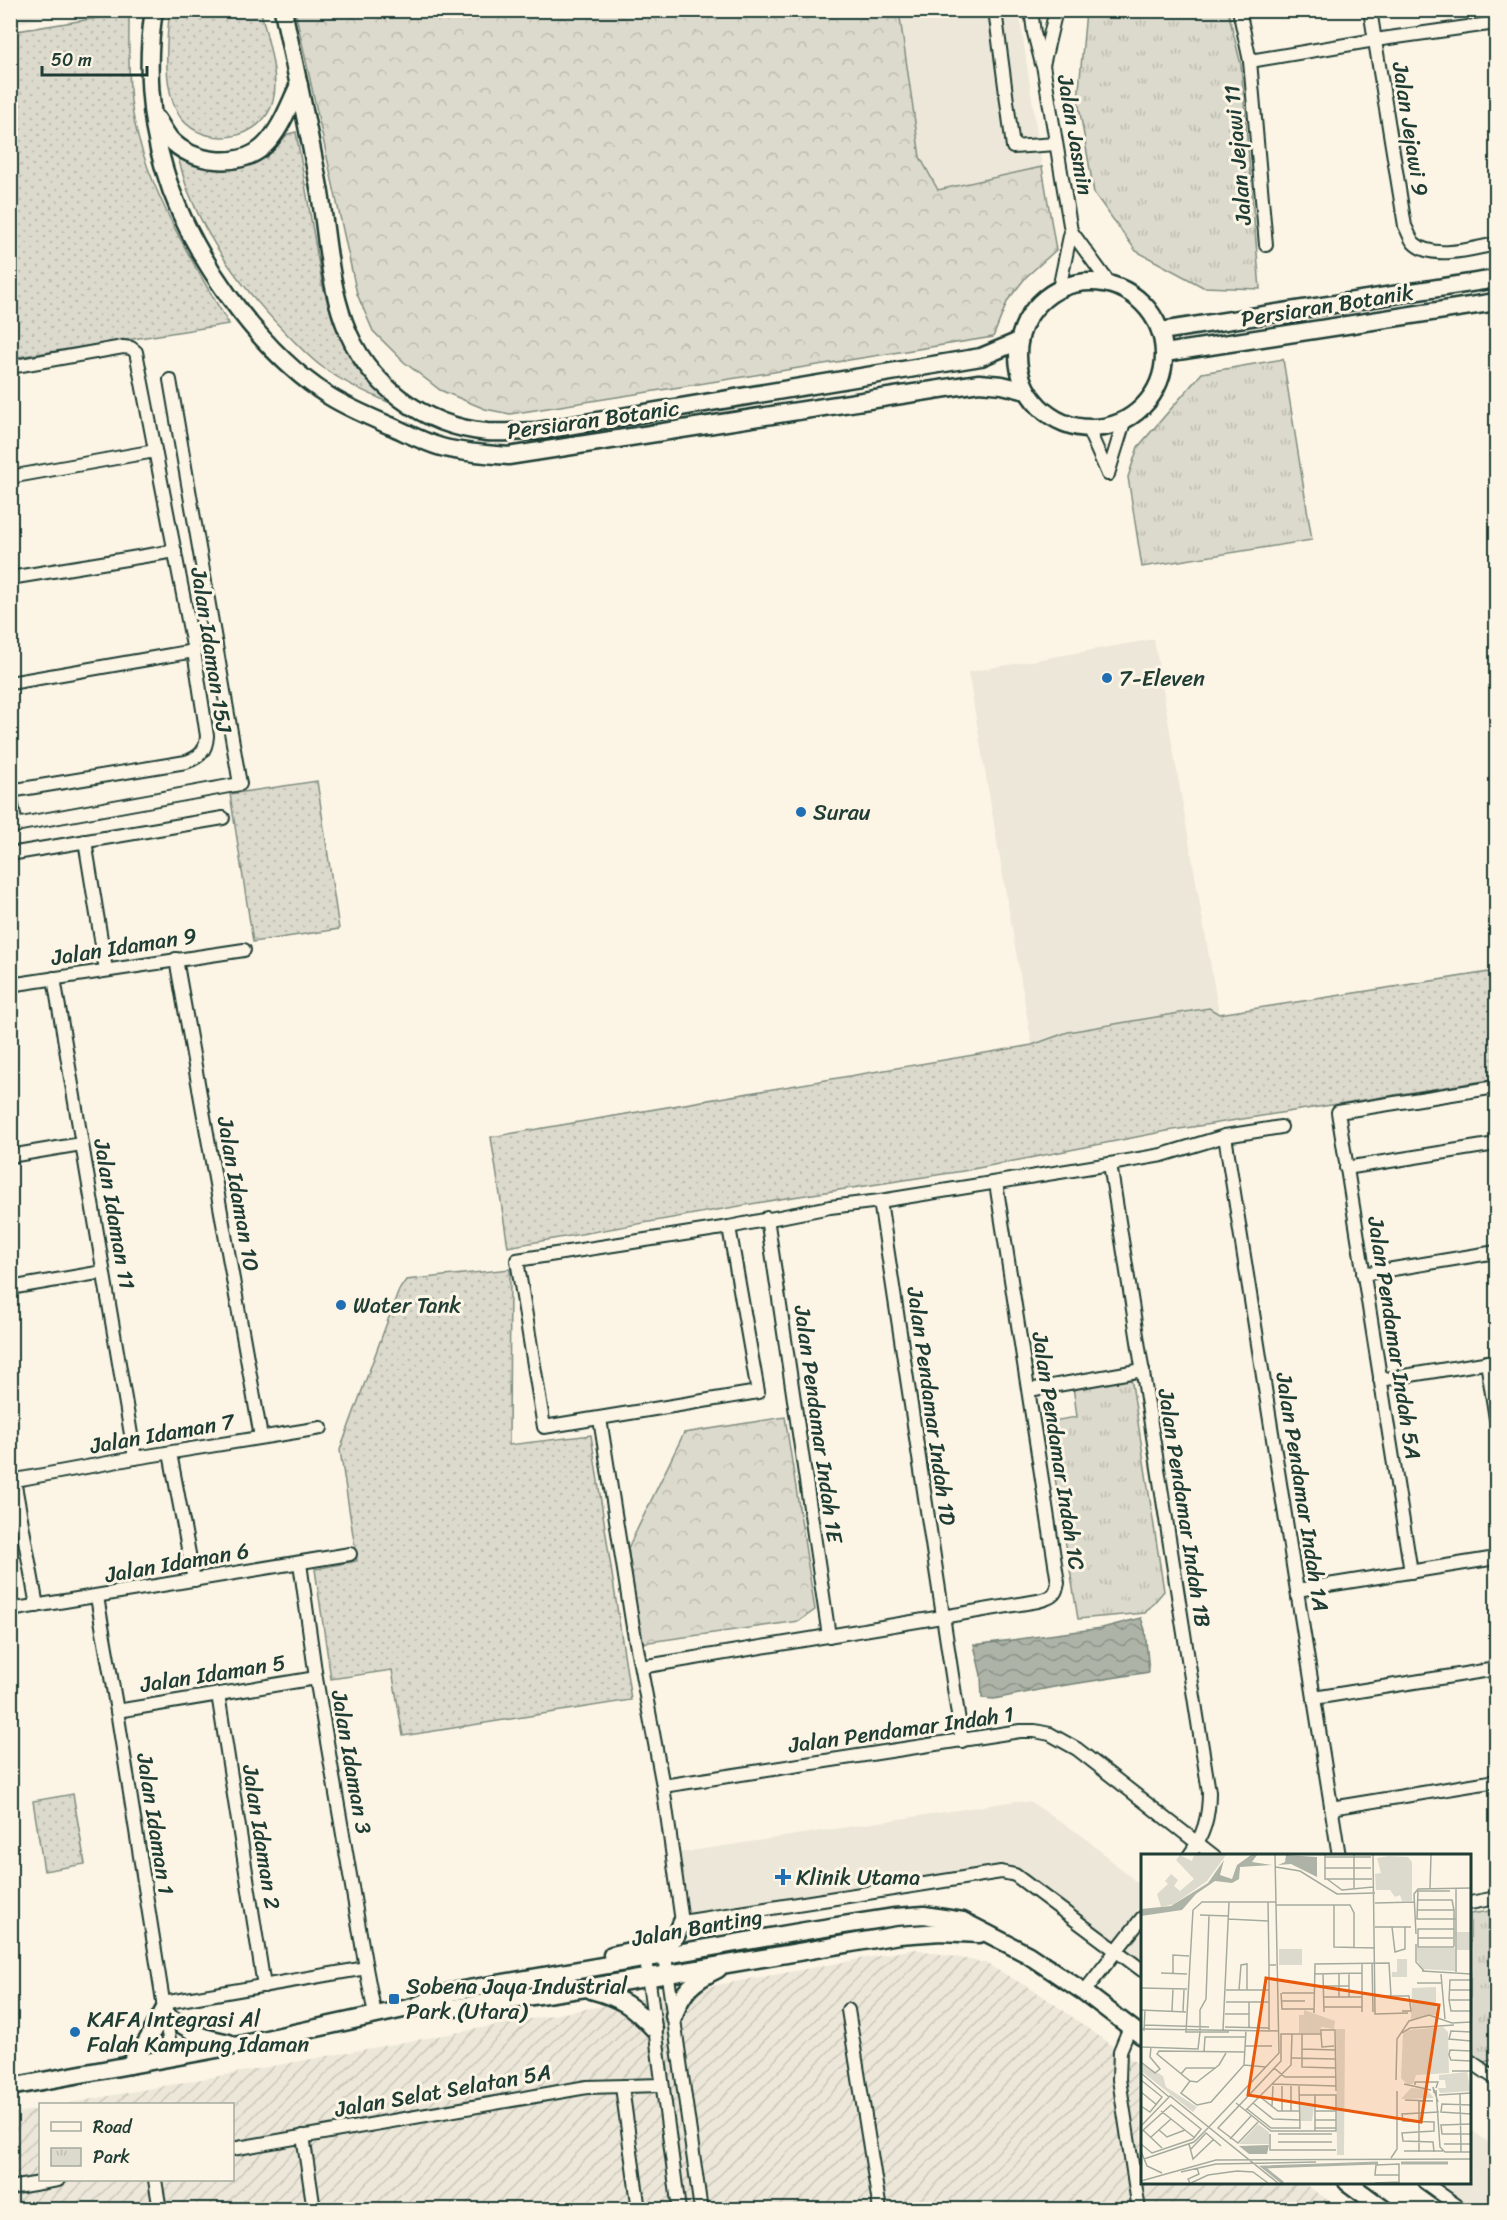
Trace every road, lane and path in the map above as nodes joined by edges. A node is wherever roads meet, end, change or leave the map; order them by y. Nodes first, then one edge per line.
1 (283, 10) edge
2 (995, 10) edge
3 (1031, 10) edge
4 (1056, 10) edge
5 (1239, 10) edge
6 (1370, 10) edge
7 (152, 12) edge
8 (1497, 23) edge
9 (1375, 40) junction
10 (1250, 61) junction
11 (1042, 65) junction
12 (299, 85) junction
13 (153, 112) junction
14 (1056, 144) junction
15 (1071, 231) junction
16 (1497, 244) edge
17 (1266, 245) dead end
18 (1497, 279) edge
19 (1109, 283) junction
20 (1059, 289) junction
21 (1497, 302) edge
22 (1161, 331) junction
23 (1019, 341) junction
24 (1165, 353) junction
25 (10, 367) edge
26 (170, 380) dead end
27 (1027, 392) junction
28 (1124, 422) junction
29 (1088, 429) junction
30 (156, 451) junction
31 (10, 477) edge
32 (175, 551) junction
33 (10, 578) edge
34 (194, 651) junction
35 (10, 683) edge
36 (10, 792) edge
37 (222, 818) dead end
38 (13, 826) edge
39 (85, 842) junction
40 (10, 854) edge
41 (244, 950) dead end
42 (176, 959) junction
43 (106, 970) junction
44 (54, 978) junction
45 (10, 985) edge
46 (1497, 1087) edge
47 (1281, 1127) dead end
48 (1225, 1136) junction
49 (81, 1144) junction
50 (1497, 1144) edge
51 (10, 1156) edge
52 (1110, 1164) junction
53 (1346, 1168) junction
54 (996, 1183) junction
55 (880, 1201) junction
56 (767, 1218) junction
57 (729, 1227) junction
58 (1497, 1252) edge
59 (103, 1272) junction
60 (1363, 1274) junction
61 (10, 1288) edge
62 (1492, 1362) edge
63 (1143, 1370) junction
64 (1380, 1380) junction
65 (1029, 1390) junction
66 (600, 1419) junction
67 (1497, 1419) edge
68 (321, 1428) dead end
69 (261, 1437) junction
70 (170, 1453) junction
71 (135, 1458) junction
72 (12, 1480) edge
73 (350, 1554) dead end
74 (1497, 1558) edge
75 (300, 1563) junction
76 (1411, 1572) junction
77 (194, 1580) junction
78 (1297, 1590) junction
79 (96, 1597) junction
80 (37, 1606) junction
81 (10, 1610) edge
82 (942, 1617) junction
83 (829, 1636) junction
84 (641, 1667) junction
85 (1497, 1669) edge
86 (316, 1678) junction
87 (218, 1694) junction
88 (1314, 1698) junction
89 (117, 1711) junction
90 (962, 1741) junction
91 (1497, 1781) edge
92 (663, 1786) junction
93 (1331, 1808) junction
94 (1199, 1843) junction
95 (1191, 1854) edge
96 (1212, 1854) edge
97 (1339, 1854) edge
98 (1497, 1898) edge
99 (1471, 1903) edge
100 (1141, 1921) edge
101 (682, 1922) junction
102 (987, 1935) junction
103 (1117, 1951) junction
104 (665, 1956) junction
105 (646, 1959) junction
106 (733, 1962) junction
107 (366, 1968) junction
108 (581, 1969) junction
109 (1141, 1969) edge
110 (668, 1973) junction
111 (648, 1977) junction
112 (264, 1986) junction
113 (586, 1988) junction
114 (1084, 1992) junction
115 (413, 2007) junction
116 (164, 2010) junction
117 (848, 2010) dead end
118 (375, 2015) junction
119 (674, 2016) junction
120 (654, 2029) junction
121 (1136, 2032) edge
122 (239, 2045) junction
123 (172, 2058) junction
124 (1471, 2062) edge
125 (129, 2066) junction
126 (1496, 2078) edge
127 (662, 2085) junction
128 (622, 2087) junction
129 (10, 2088) edge
130 (303, 2136) junction
131 (234, 2149) edge
132 (51, 2181) edge
133 (155, 2181) edge
134 (1350, 2184) edge
135 (1427, 2184) edge
136 (10, 2187) edge
137 (160, 2210) edge
138 (314, 2210) edge
139 (639, 2210) edge
140 (679, 2210) edge
141 (701, 2210) edge
142 (880, 2210) edge
143 (1139, 2210) edge
144 (1384, 2210) edge
145 (1463, 2210) edge

1 - 12 main road, Persiaran Botanic
2 - 14 street
3 - 11 street
4 - 11 street, Jalan Jasmin
5 - 10 street, Jalan Jejawi 11
6 - 9 street, Jalan Jejawi 9
7 - 13 main road, Persiaran Botanic
8 - 9 street
9 - 10 street
9 - 16 street, Jalan Jejawi 9
10 - 17 street, Jalan Jejawi 11
11 - 14 street, Jalan Jasmin
12 - 13 main road
12 - 23 main road, Persiaran Botanic
13 - 27 main road, Persiaran Botanic
14 - 15 street, Jalan Jasmin
15 - 19 street, Jalan Jasmin
15 - 20 street, Jalan Jasmin
18 - 22 main road
19 - 20 main road
19 - 22 main road
20 - 23 main road
21 - 24 main road, Persiaran Botanik
22 - 24 main road
23 - 27 main road
24 - 28 main road
25 - 30 street, Jalan Idaman 15J
26 - 38 street
27 - 29 main road
28 - 29 main road
28 - 29 street
30 - 31 street
30 - 32 street, Jalan Idaman 15J
32 - 33 street
32 - 34 street, Jalan Idaman 15J
34 - 35 street
34 - 36 street, Jalan Idaman 15J
36 - 38 street
37 - 39 street
39 - 40 street
39 - 43 street
41 - 42 street, Jalan Idaman 9
42 - 43 street, Jalan Idaman 9
42 - 69 street, Jalan Idaman 10
43 - 44 street, Jalan Idaman 9
44 - 45 street, Jalan Idaman 9
44 - 49 street, Jalan Idaman 11
46 - 53 street, Jalan Pendamar Indah 5A
47 - 48 street
48 - 52 street
48 - 78 street, Jalan Pendamar Indah 1A
49 - 51 street
49 - 59 street, Jalan Idaman 11
50 - 53 street
52 - 54 street
52 - 63 street, Jalan Pendamar Indah 1B
53 - 60 street, Jalan Pendamar Indah 5A
54 - 55 street
54 - 65 street, Jalan Pendamar Indah 1C
55 - 56 street
55 - 82 street, Jalan Pendamar Indah 1D
56 - 57 street
56 - 83 street, Jalan Pendamar Indah 1E
57 - 66 street
57 - 66 street
58 - 60 street
59 - 61 street
59 - 71 street, Jalan Idaman 11
60 - 64 street, Jalan Pendamar Indah 5A
62 - 64 street
62 - 67 street
63 - 65 street
63 - 94 street, Jalan Pendamar Indah 1B
64 - 76 street, Jalan Pendamar Indah 5A
65 - 82 street, Jalan Pendamar Indah 1C
66 - 84 street
68 - 69 street, Jalan Idaman 7
69 - 70 street, Jalan Idaman 7
70 - 71 street, Jalan Idaman 7
70 - 77 street
71 - 72 street, Jalan Idaman 7
72 - 80 street
73 - 75 street, Jalan Idaman 6
74 - 76 street
75 - 77 street, Jalan Idaman 6
75 - 86 street, Jalan Idaman 3
76 - 78 street
77 - 79 street, Jalan Idaman 6
78 - 88 street, Jalan Pendamar Indah 1A
79 - 80 street, Jalan Idaman 6
79 - 89 street, Jalan Idaman 1
80 - 81 street, Jalan Idaman 6
82 - 83 street, Jalan Pendamar Indah 1C
82 - 90 street, Jalan Pendamar Indah 1D
83 - 84 street, Jalan Pendamar Indah 1C
84 - 92 street
85 - 88 street
86 - 87 street, Jalan Idaman 5
86 - 107 street, Jalan Idaman 3
87 - 89 street, Jalan Idaman 5
87 - 112 street, Jalan Idaman 2
88 - 93 street, Jalan Pendamar Indah 1A
89 - 116 street, Jalan Idaman 1
90 - 92 street, Jalan Pendamar Indah 1
90 - 94 street, Jalan Pendamar Indah 1
91 - 93 street
92 - 101 street
93 - 97 street, Jalan Pendamar Indah 1A
94 - 95 street, Jalan Pendamar Indah 1B
94 - 96 street, Jalan Pendamar Indah 1
98 - 99 street
100 - 103 street
101 - 103 street
101 - 108 main road
102 - 104 main road, Jalan Banting
102 - 106 main road, Jalan Banting
102 - 114 main road, Jalan Banting
103 - 109 street
103 - 114 street
104 - 105 main road, Jalan Banting
104 - 110 street
105 - 108 main road, Jalan Banting
105 - 111 street
106 - 110 main road, Jalan Banting
106 - 119 main road
107 - 112 street
107 - 118 street, Jalan Idaman 3
108 - 115 main road, Jalan Banting
110 - 111 main road, Jalan Banting
110 - 119 street
111 - 113 main road, Jalan Banting
111 - 120 street
112 - 116 street
113 - 115 main road, Jalan Banting
113 - 120 main road
114 - 121 main road, Jalan Banting
115 - 118 main road, Jalan Banting
116 - 122 main road
116 - 123 street, Jalan Idaman 1
116 - 125 main road
117 - 142 street
118 - 122 main road, Jalan Banting
119 - 141 street
120 - 127 street
121 - 143 street
122 - 123 main road, Jalan Banting
123 - 125 main road, Jalan Banting
124 - 126 street
125 - 129 main road, Jalan Banting
127 - 128 street, Jalan Selat Selatan 5A
127 - 140 street
128 - 130 street, Jalan Selat Selatan 5A
128 - 139 street
130 - 131 street, Jalan Selat Selatan 5A
130 - 138 street
132 - 136 street
133 - 137 street
134 - 144 main road
135 - 145 street

